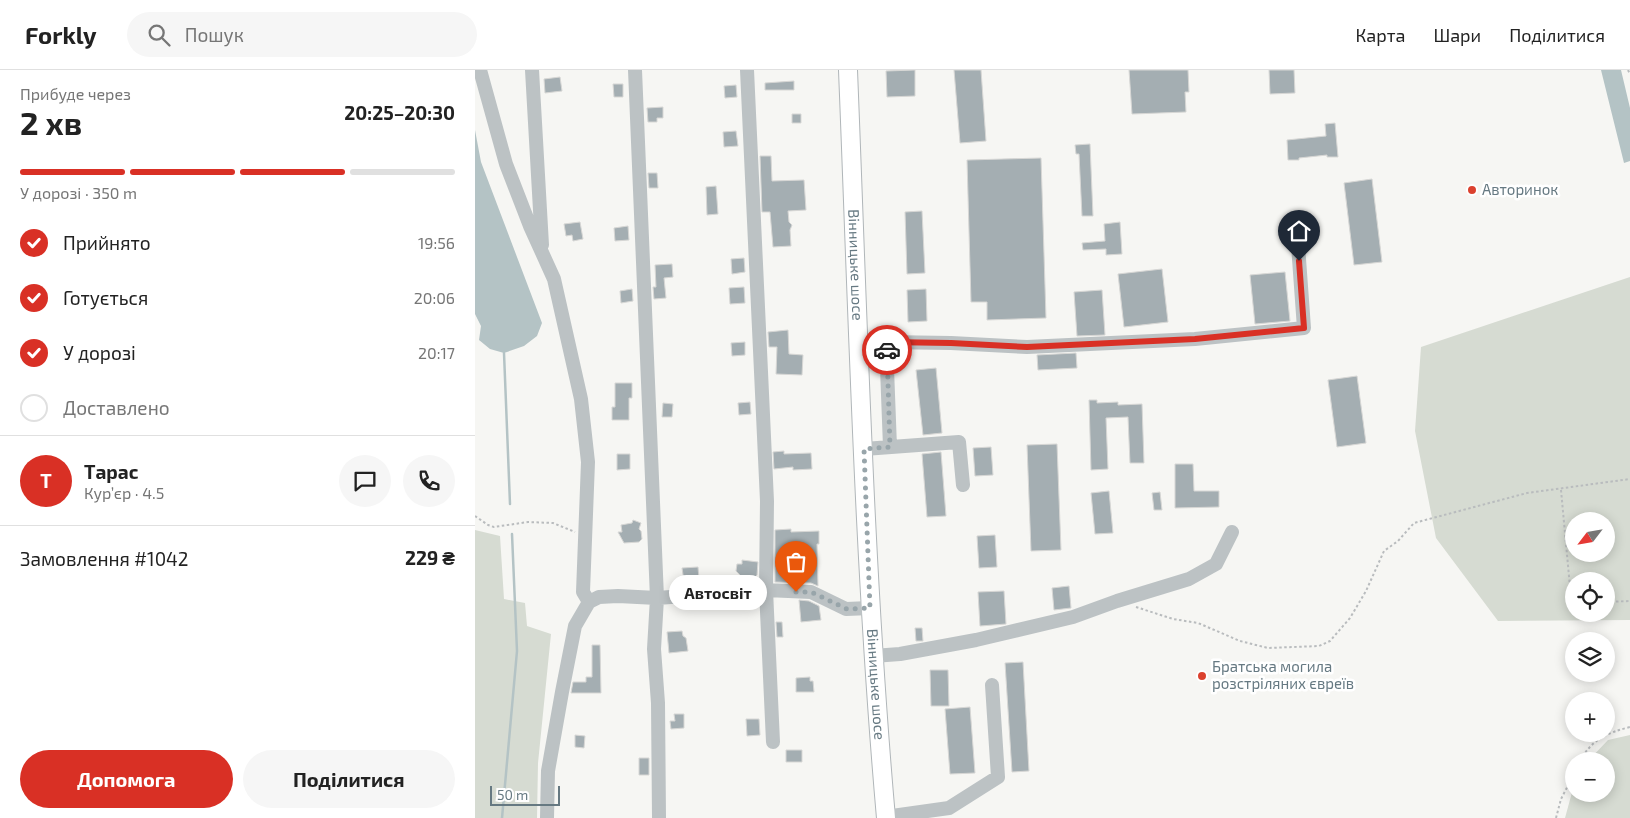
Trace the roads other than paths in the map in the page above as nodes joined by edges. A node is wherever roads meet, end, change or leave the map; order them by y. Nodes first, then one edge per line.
1 (481, 70) edge
2 (532, 70) edge
3 (635, 70) edge
4 (747, 70) edge
5 (847, 70) edge
6 (1298, 245) dead end
7 (543, 253) junction
8 (890, 447) junction
9 (864, 449) junction
10 (963, 485) dead end
11 (1232, 532) dead end
12 (766, 590) junction
13 (586, 597) junction
14 (657, 598) junction
15 (870, 608) junction
16 (873, 656) junction
17 (992, 685) dead end
18 (773, 742) dead end
19 (886, 817) edge
20 (547, 818) edge
21 (659, 818) edge

1 - 7 street
2 - 7 street
3 - 14 street
4 - 12 street
5 - 9 main road, Вінницьке шосе
6 - 8 street
7 - 13 street
8 - 9 street
8 - 10 street
9 - 15 main road, Вінницьке шосе
11 - 16 street
12 - 14 street
12 - 15 street
12 - 18 street
13 - 14 street
13 - 20 street
14 - 21 street
15 - 16 main road, Вінницьке шосе
16 - 19 main road, Вінницьке шосе
17 - 19 street

